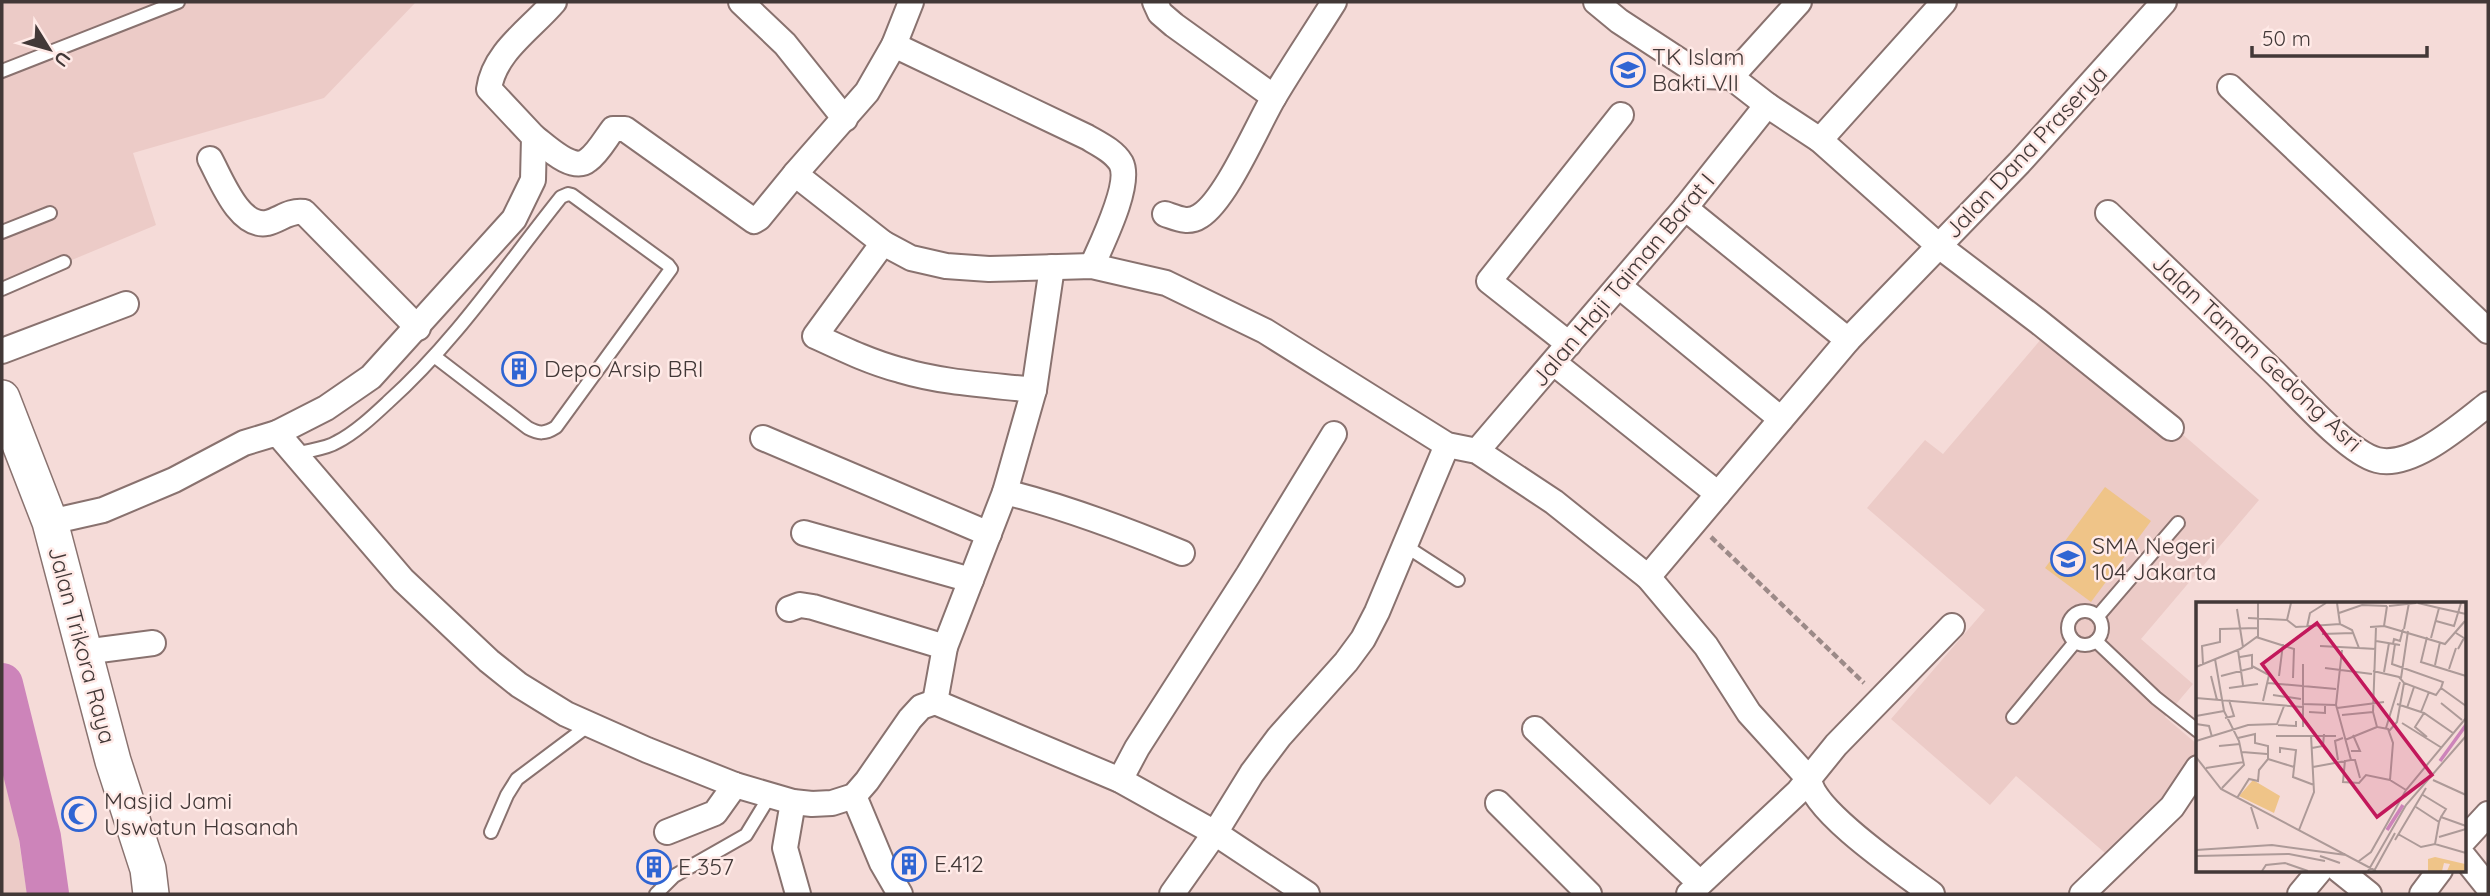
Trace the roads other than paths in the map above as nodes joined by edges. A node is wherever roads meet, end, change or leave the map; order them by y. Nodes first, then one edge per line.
1 (178, 2) edge
2 (554, 2) edge
3 (741, 2) edge
4 (911, 2) edge
5 (1155, 2) edge
6 (1334, 2) edge
7 (1595, 2) edge
8 (1799, 2) edge
9 (1944, 2) edge
10 (2164, 2) edge
11 (894, 46) junction
12 (2, 71) edge
13 (1731, 77) junction
14 (2230, 87) dead end
15 (1274, 97) junction
16 (1767, 105) junction
17 (1621, 115) dead end
18 (845, 119) junction
19 (534, 137) junction
20 (1820, 140) junction
21 (211, 159) dead end
22 (795, 174) junction
23 (1685, 208) junction
24 (50, 213) dead end
25 (2108, 213) dead end
26 (1165, 214) dead end
27 (2, 232) edge
28 (883, 243) junction
29 (1939, 246) junction
30 (64, 262) dead end
31 (1092, 267) junction
32 (1052, 268) junction
33 (1619, 286) junction
34 (2, 289) edge
35 (126, 304) dead end
36 (418, 328) junction
37 (2488, 331) edge
38 (1848, 340) junction
39 (2, 351) edge
40 (1561, 354) junction
41 (434, 356) junction
42 (1034, 390) junction
43 (2, 398) edge
44 (2488, 404) edge
45 (1781, 419) junction
46 (2171, 428) dead end
47 (277, 433) junction
48 (1334, 434) dead end
49 (763, 438) dead end
50 (1447, 445) junction
51 (1477, 451) junction
52 (296, 454) junction
53 (1005, 492) junction
54 (1718, 494) junction
55 (50, 522) junction
56 (2178, 523) dead end
57 (804, 533) dead end
58 (989, 534) junction
59 (1404, 545) junction
60 (1182, 553) dead end
61 (1648, 577) junction
62 (971, 580) junction
63 (1458, 580) dead end
64 (789, 609) dead end
65 (2098, 616) junction
66 (1952, 626) dead end
67 (2096, 641) junction
68 (2075, 642) junction
69 (153, 643) dead end
70 (945, 647) junction
71 (84, 652) junction
72 (935, 702) junction
73 (2013, 717) dead end
74 (589, 724) junction
75 (1535, 729) dead end
76 (2196, 729) edge
77 (2196, 771) edge
78 (1809, 779) junction
79 (1121, 780) junction
80 (735, 785) junction
81 (854, 796) junction
82 (782, 798) junction
83 (1498, 803) dead end
84 (2488, 814) edge
85 (491, 832) dead end
86 (667, 832) dead end
87 (1215, 834) junction
88 (2466, 838) edge
89 (2466, 860) edge
90 (2318, 872) edge
91 (2342, 872) edge
92 (2438, 872) edge
93 (2488, 887) edge
94 (1694, 889) edge
95 (151, 894) edge
96 (656, 894) edge
97 (798, 894) edge
98 (900, 894) edge
99 (1172, 894) edge
100 (1307, 894) edge
101 (1589, 894) edge
102 (1932, 894) edge
103 (2082, 894) edge
104 (2300, 894) edge
105 (2369, 894) edge
106 (2422, 894) edge

1 - 12 lane
2 - 19 street
3 - 18 street
4 - 11 street
5 - 15 street
6 - 15 street
7 - 13 street
8 - 13 street
9 - 20 street
10 - 29 street, Jalan Dana Praserya
11 - 18 street
11 - 31 street
13 - 16 street, Jalan Dana Praserya
14 - 37 street
15 - 26 street
16 - 20 street, Jalan Dana Praserya
16 - 23 street, Jalan Haji Taiman Barat I
17 - 40 street
18 - 22 street
19 - 22 street
19 - 36 street
20 - 29 street, Jalan Dana Praserya
21 - 36 street
22 - 28 street
23 - 33 street, Jalan Haji Taiman Barat I
23 - 38 street
24 - 27 lane
25 - 44 street, Jalan Taman Gedong Asri
28 - 32 street
28 - 42 street
29 - 38 street
29 - 46 street
30 - 34 lane
31 - 32 street
31 - 50 street
32 - 42 street
33 - 40 street, Jalan Haji Taiman Barat I
33 - 45 street
35 - 39 street
36 - 47 street
38 - 45 street
40 - 51 street, Jalan Haji Taiman Barat I
40 - 54 street
41 - 41 lane
41 - 52 lane
42 - 53 street
43 - 55 street, Jalan Trikora Raya
45 - 54 street
47 - 52 street
47 - 55 street
48 - 79 street
49 - 58 street
50 - 51 street
50 - 59 street
51 - 61 street
52 - 74 street
53 - 58 street
53 - 60 street
54 - 61 street
55 - 71 street, Jalan Trikora Raya
56 - 65 lane
57 - 62 street
58 - 62 street
59 - 63 lane
59 - 87 street
61 - 78 street
62 - 70 street
64 - 70 street
65 - 67 lane
65 - 68 lane
66 - 78 street
67 - 68 lane
67 - 76 lane
68 - 73 lane
69 - 71 street
70 - 72 street
71 - 95 street, Jalan Trikora Raya
72 - 79 street
72 - 81 street
74 - 80 street
74 - 85 lane
75 - 94 street
77 - 103 street
78 - 94 street
78 - 102 street
79 - 87 street
80 - 82 street
80 - 86 street
81 - 82 street
81 - 98 street
82 - 96 lane
82 - 97 street
83 - 101 street
84 - 88 street
87 - 99 street
87 - 100 street
89 - 93 street
90 - 104 street
91 - 105 street
92 - 106 street

